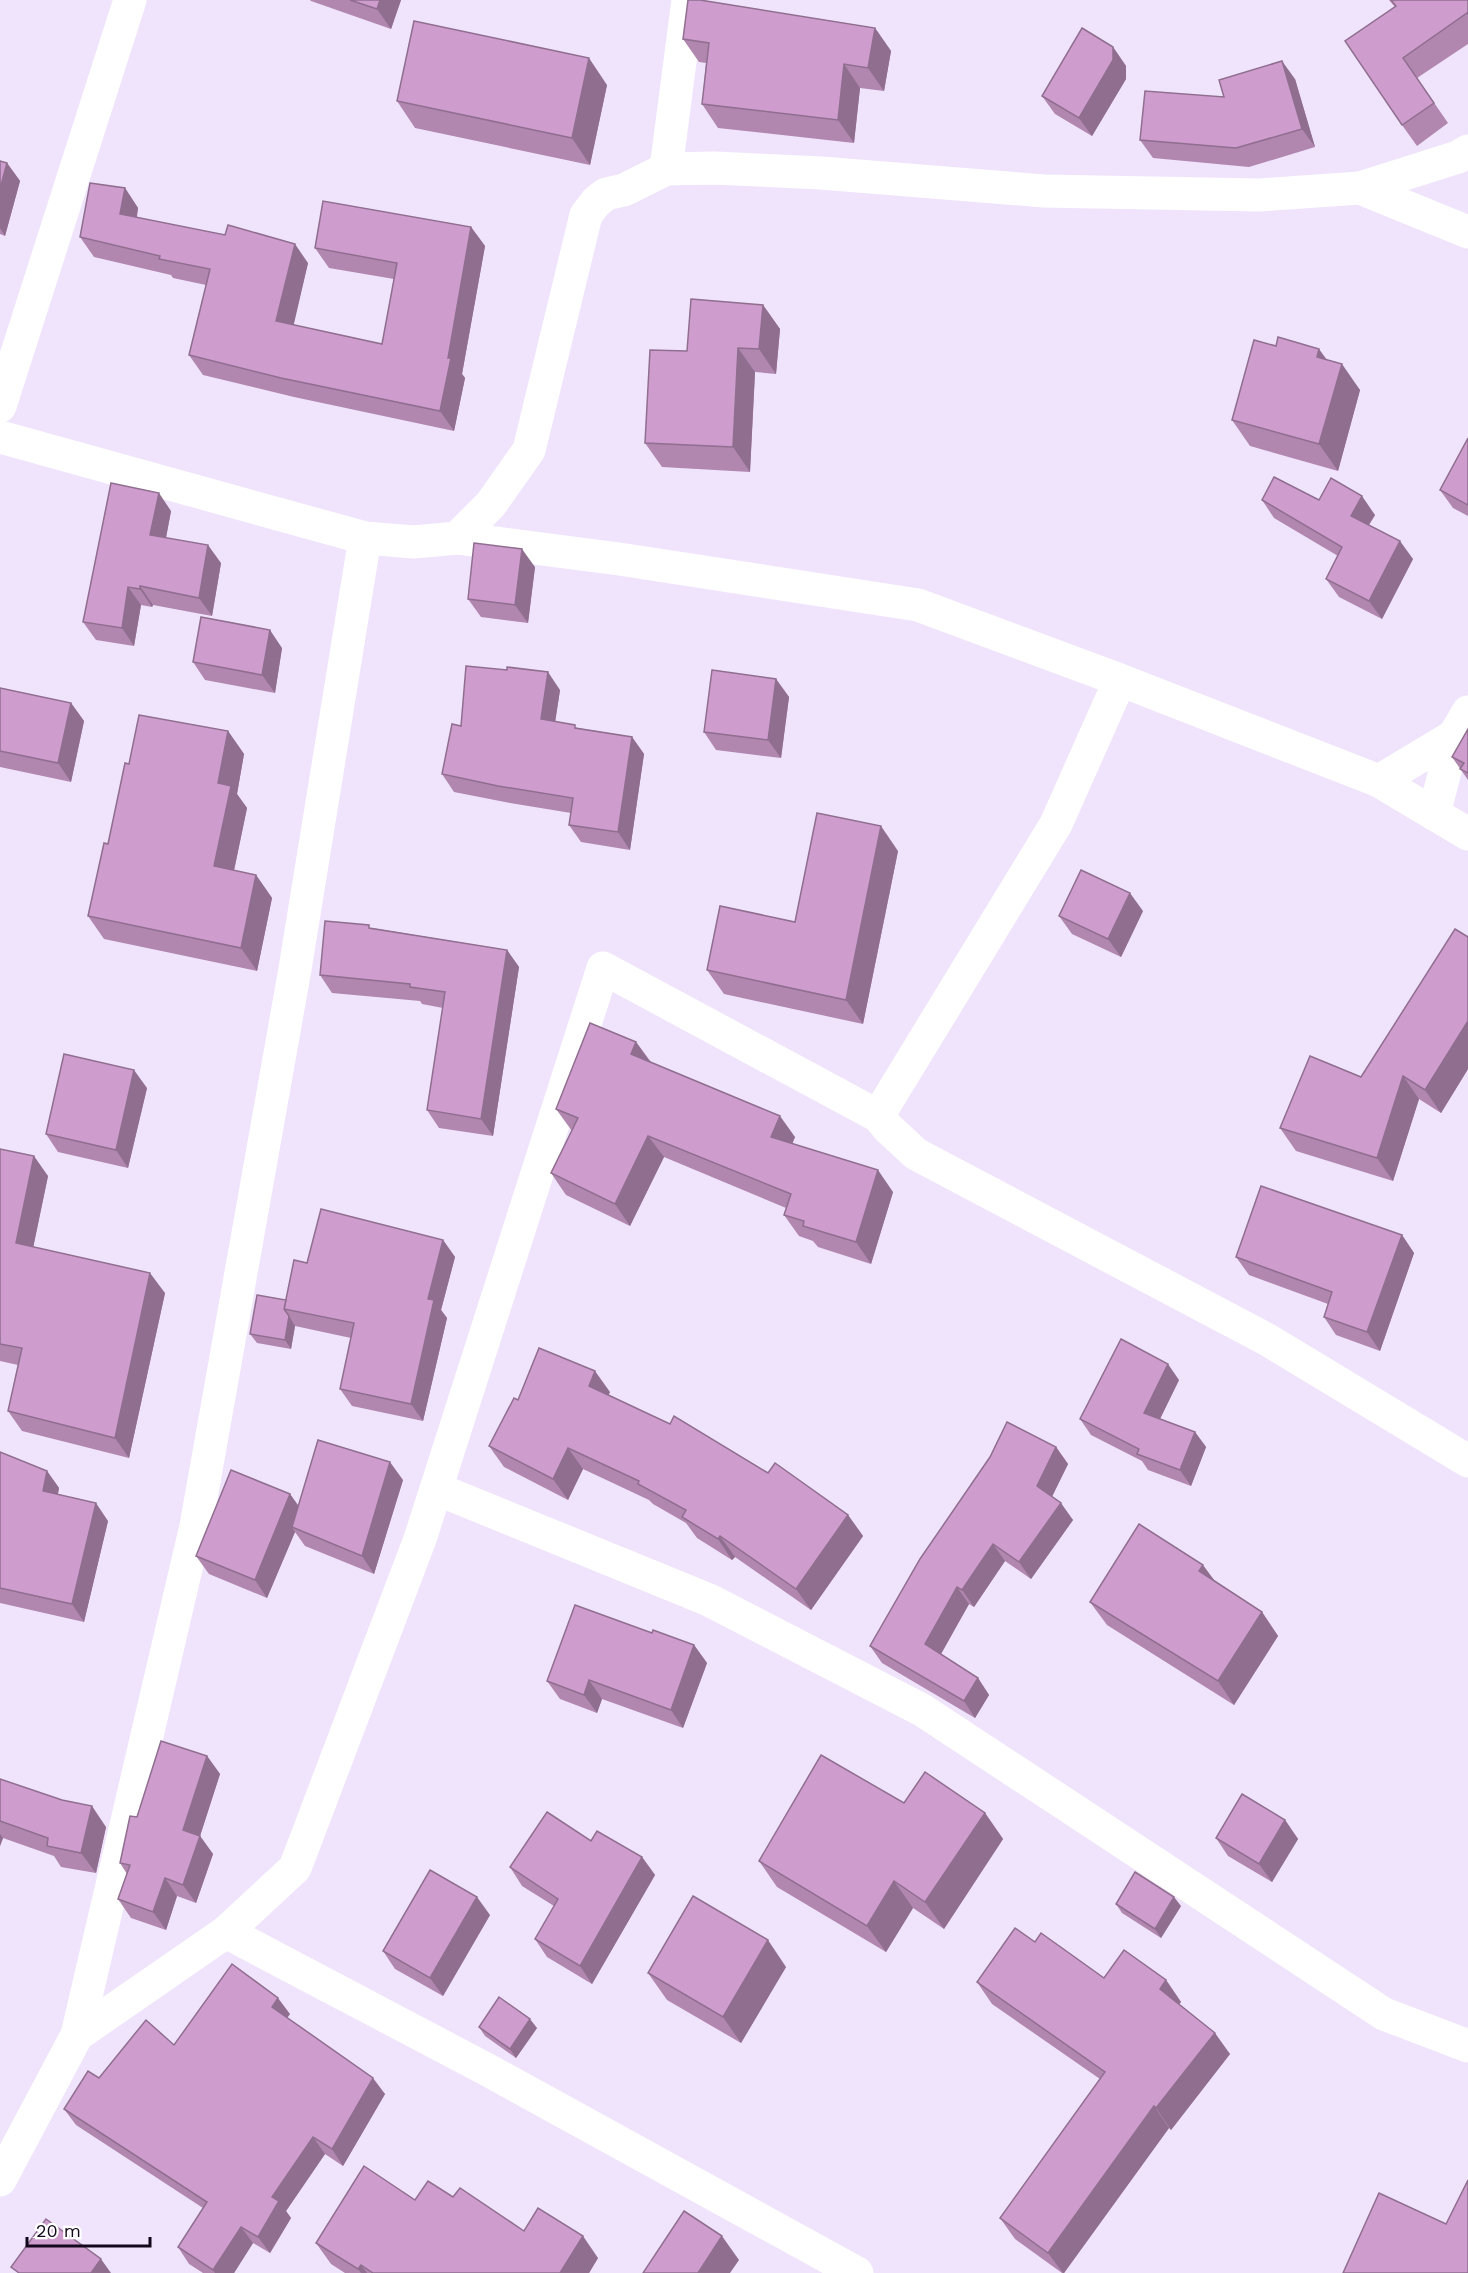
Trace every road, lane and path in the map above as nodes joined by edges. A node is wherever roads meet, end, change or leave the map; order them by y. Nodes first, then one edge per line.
1 (130, 0) edge
2 (688, 0) edge
3 (1468, 151) edge
4 (666, 169) junction
5 (1360, 188) junction
6 (1468, 232) edge
7 (0, 406) edge
8 (0, 437) edge
9 (365, 537) junction
10 (457, 538) junction
11 (1120, 680) junction
12 (1461, 724) edge
13 (1378, 781) junction
14 (1434, 814) junction
15 (1468, 834) edge
16 (878, 1116) junction
17 (1468, 1461) edge
18 (437, 1489) junction
19 (226, 1932) junction
20 (77, 2035) junction
21 (1468, 2046) edge
22 (0, 2180) edge
23 (857, 2273) edge

1 - 7 street
2 - 4 street
3 - 5 street
4 - 5 street
4 - 10 street
5 - 6 street
8 - 9 street
9 - 10 street
9 - 20 street
10 - 11 street
11 - 13 street
11 - 16 street
12 - 13 street
12 - 14 street
13 - 14 street
14 - 15 street
16 - 17 street
16 - 18 street
18 - 19 street
18 - 21 street
19 - 20 street
19 - 23 street
20 - 22 street

